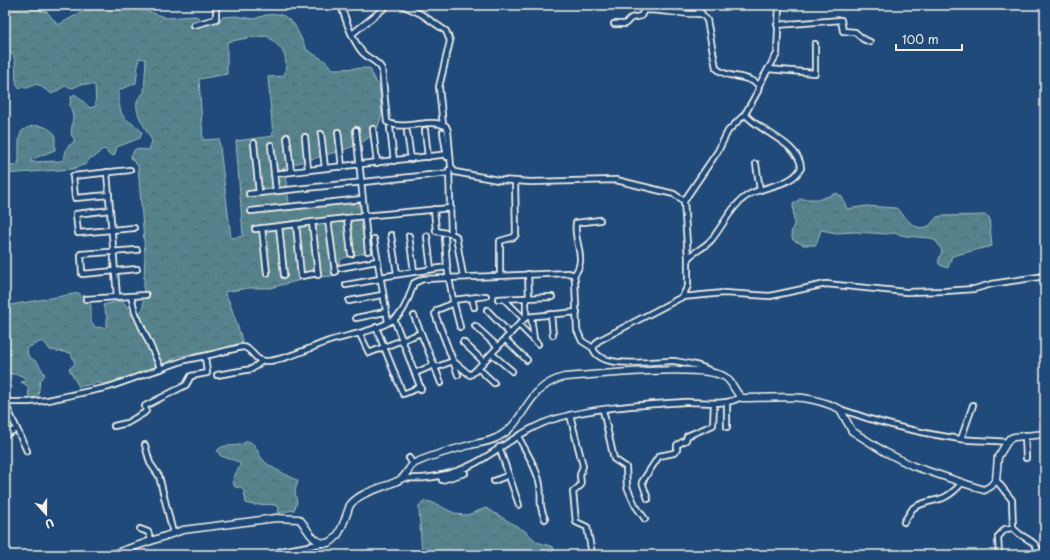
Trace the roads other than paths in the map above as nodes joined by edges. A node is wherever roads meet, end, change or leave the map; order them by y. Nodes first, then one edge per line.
1 (216, 5) edge
2 (341, 5) edge
3 (388, 5) edge
4 (402, 5) edge
5 (694, 5) edge
6 (779, 5) edge
7 (702, 14) junction
8 (614, 24) dead end
9 (194, 25) dead end
10 (777, 25) junction
11 (352, 34) junction
12 (870, 42) dead end
13 (815, 44) dead end
14 (768, 69) junction
15 (759, 85) junction
16 (745, 114) junction
17 (443, 125) junction
18 (390, 128) dead end
19 (373, 129) dead end
20 (356, 130) dead end
21 (425, 130) dead end
22 (338, 132) dead end
23 (407, 132) dead end
24 (443, 132) dead end
25 (321, 134) dead end
26 (288, 137) dead end
27 (305, 137) dead end
28 (254, 143) dead end
29 (271, 145) dead end
30 (448, 154) junction
31 (428, 157) junction
32 (411, 159) junction
33 (394, 161) junction
34 (377, 163) junction
35 (756, 164) dead end
36 (359, 165) junction
37 (342, 166) junction
38 (325, 168) junction
39 (130, 170) dead end
40 (308, 170) junction
41 (107, 172) junction
42 (291, 172) junction
43 (449, 173) junction
44 (274, 174) junction
45 (515, 181) junction
46 (360, 182) junction
47 (760, 190) junction
48 (276, 191) junction
49 (259, 193) junction
50 (249, 194) dead end
51 (109, 195) junction
52 (362, 199) junction
53 (684, 201) junction
54 (451, 208) junction
55 (434, 209) junction
56 (110, 210) junction
57 (251, 211) dead end
58 (364, 216) junction
59 (347, 218) junction
60 (328, 220) junction
61 (600, 220) dead end
62 (312, 222) junction
63 (296, 224) junction
64 (279, 226) junction
65 (134, 228) dead end
66 (262, 228) junction
67 (255, 229) dead end
68 (111, 230) junction
69 (451, 234) junction
70 (391, 235) dead end
71 (409, 236) dead end
72 (427, 236) dead end
73 (445, 238) dead end
74 (374, 239) dead end
75 (137, 250) dead end
76 (368, 251) dead end
77 (113, 252) junction
78 (351, 254) dead end
79 (688, 258) junction
80 (377, 261) junction
81 (447, 267) junction
82 (340, 268) dead end
83 (137, 269) dead end
84 (431, 269) junction
85 (115, 271) junction
86 (414, 271) junction
87 (335, 272) dead end
88 (267, 273) dead end
89 (397, 274) junction
90 (528, 274) junction
91 (284, 275) dead end
92 (500, 275) junction
93 (574, 275) junction
94 (463, 276) junction
95 (1045, 276) edge
96 (449, 277) junction
97 (380, 278) junction
98 (346, 285) dead end
99 (146, 295) dead end
100 (382, 295) junction
101 (131, 296) junction
102 (486, 296) dead end
103 (117, 297) junction
104 (552, 297) dead end
105 (682, 297) junction
106 (472, 298) junction
107 (528, 298) junction
108 (86, 299) dead end
109 (498, 299) dead end
110 (504, 299) junction
111 (349, 301) dead end
112 (453, 302) junction
113 (474, 307) dead end
114 (487, 310) dead end
115 (386, 312) junction
116 (577, 312) junction
117 (551, 314) junction
118 (414, 316) dead end
119 (527, 317) junction
120 (356, 318) dead end
121 (394, 319) junction
122 (388, 322) junction
123 (519, 325) junction
124 (475, 326) dead end
125 (376, 327) junction
126 (460, 327) dead end
127 (421, 332) junction
128 (360, 334) junction
129 (510, 334) junction
130 (554, 335) dead end
131 (506, 339) junction
132 (534, 339) junction
133 (402, 340) junction
134 (463, 342) dead end
135 (538, 344) dead end
136 (384, 347) junction
137 (498, 347) junction
138 (593, 348) junction
139 (492, 354) junction
140 (205, 356) junction
141 (527, 360) dead end
142 (262, 361) junction
143 (453, 361) junction
144 (484, 362) junction
145 (434, 365) junction
146 (161, 368) junction
147 (478, 368) junction
148 (512, 371) dead end
149 (415, 373) junction
150 (716, 373) junction
151 (217, 375) dead end
152 (458, 375) dead end
153 (441, 383) dead end
154 (494, 383) dead end
155 (740, 397) junction
156 (5, 403) edge
157 (727, 403) junction
158 (714, 404) junction
159 (973, 405) dead end
160 (840, 409) junction
161 (603, 410) junction
162 (570, 415) junction
163 (114, 426) dead end
164 (727, 427) dead end
165 (16, 429) junction
166 (1045, 434) edge
167 (5, 435) edge
168 (1025, 435) junction
169 (518, 436) junction
170 (961, 439) junction
171 (1006, 442) junction
172 (145, 445) dead end
173 (499, 447) junction
174 (27, 451) dead end
175 (409, 458) dead end
176 (1026, 458) dead end
177 (413, 464) junction
178 (465, 473) dead end
179 (452, 475) junction
180 (509, 475) junction
181 (402, 478) junction
182 (996, 480) junction
183 (494, 481) dead end
184 (960, 484) junction
185 (648, 499) dead end
186 (519, 505) dead end
187 (545, 519) dead end
188 (645, 519) dead end
189 (904, 522) dead end
190 (1013, 528) junction
191 (140, 529) dead end
192 (173, 533) junction
193 (152, 541) junction
194 (326, 543) junction
195 (592, 554) edge
196 (110, 555) edge
197 (270, 555) edge
198 (999, 555) edge
199 (1041, 555) edge

1 - 9 street
2 - 11 street
3 - 11 street
4 - 17 street
5 - 7 street
6 - 10 street
7 - 8 street
7 - 15 street
10 - 12 street
10 - 14 street
11 - 17 street
13 - 14 street
14 - 15 street
15 - 16 street
16 - 47 street
16 - 53 street
17 - 30 street
18 - 33 street
19 - 34 street
20 - 36 street
21 - 31 street
22 - 37 street
23 - 32 street
24 - 30 street
25 - 38 street
26 - 42 street
27 - 40 street
28 - 49 street
29 - 44 street
30 - 31 street
30 - 43 street
30 - 45 street
31 - 32 street
32 - 33 street
33 - 34 street
34 - 36 street
35 - 47 street
36 - 37 street
36 - 46 street
37 - 38 street
38 - 40 street
39 - 41 street
40 - 42 street
41 - 51 street
41 - 51 street
42 - 44 street
43 - 46 street
43 - 54 street
44 - 48 street
45 - 53 street
45 - 92 street
46 - 48 street
46 - 52 street
47 - 79 street
48 - 49 street
49 - 50 street
51 - 56 street
52 - 57 street
52 - 58 street
53 - 79 street
54 - 55 street
54 - 69 street
55 - 58 street
55 - 69 street
56 - 68 street
56 - 68 street
58 - 59 street
58 - 76 street
59 - 60 street
59 - 78 street
60 - 62 street
60 - 87 street
61 - 93 street
62 - 63 street
62 - 63 street
63 - 64 street
64 - 66 street
64 - 91 street
65 - 68 street
66 - 67 street
66 - 88 street
68 - 77 street
69 - 94 street
70 - 89 street
71 - 86 street
72 - 84 street
73 - 81 street
74 - 80 street
75 - 77 street
77 - 85 street
77 - 85 street
79 - 105 street
80 - 82 street
80 - 97 street
81 - 84 street
81 - 96 street
83 - 85 street
84 - 86 street
85 - 103 street
86 - 89 street
89 - 97 street
90 - 92 street
90 - 93 street
90 - 107 street
92 - 94 street
93 - 116 street
94 - 96 street
95 - 105 street
96 - 112 street
96 - 121 street
97 - 98 street
97 - 100 street
99 - 101 street
100 - 111 street
100 - 115 street
101 - 103 street
101 - 146 street
102 - 106 street
103 - 108 street
104 - 107 street
105 - 138 street
106 - 112 street
106 - 113 street
107 - 110 street
107 - 119 street
109 - 110 street
110 - 119 street
112 - 126 street
112 - 143 street
114 - 129 street
115 - 120 street
115 - 122 street
116 - 117 street
116 - 138 street
117 - 119 street
117 - 130 street
118 - 127 street
119 - 123 street
119 - 132 street
121 - 122 street
121 - 133 street
122 - 125 street
123 - 129 street
123 - 132 street
124 - 137 street
125 - 128 street
125 - 136 street
127 - 133 street
127 - 145 street
128 - 136 street
128 - 142 street
129 - 131 street
131 - 137 street
131 - 141 street
132 - 135 street
133 - 136 street
133 - 149 street
134 - 144 street
136 - 149 street
137 - 139 street
138 - 150 street
139 - 144 street
139 - 148 street
140 - 142 street
140 - 146 street
140 - 163 street
142 - 151 street
143 - 145 street
143 - 147 street
143 - 152 street
144 - 147 street
145 - 149 street
145 - 153 street
146 - 156 street
147 - 154 street
150 - 155 street
150 - 177 street
155 - 157 street
155 - 160 street
156 - 165 street
157 - 158 street
157 - 164 street
158 - 161 street
158 - 185 street
159 - 170 street
160 - 170 street
160 - 184 street
161 - 162 street
161 - 188 street
162 - 169 street
162 - 195 street
165 - 167 street
165 - 174 street
166 - 168 street
168 - 171 street
168 - 176 street
169 - 173 street
169 - 187 street
170 - 171 street
171 - 182 street
172 - 192 street
173 - 179 street
173 - 180 street
175 - 177 street
177 - 181 street
178 - 179 street
179 - 181 street
180 - 183 street
180 - 186 street
181 - 194 street
182 - 184 street
182 - 190 street
184 - 189 street
190 - 198 street
190 - 199 street
191 - 193 street
192 - 193 street
192 - 194 street
193 - 196 street
194 - 197 street

